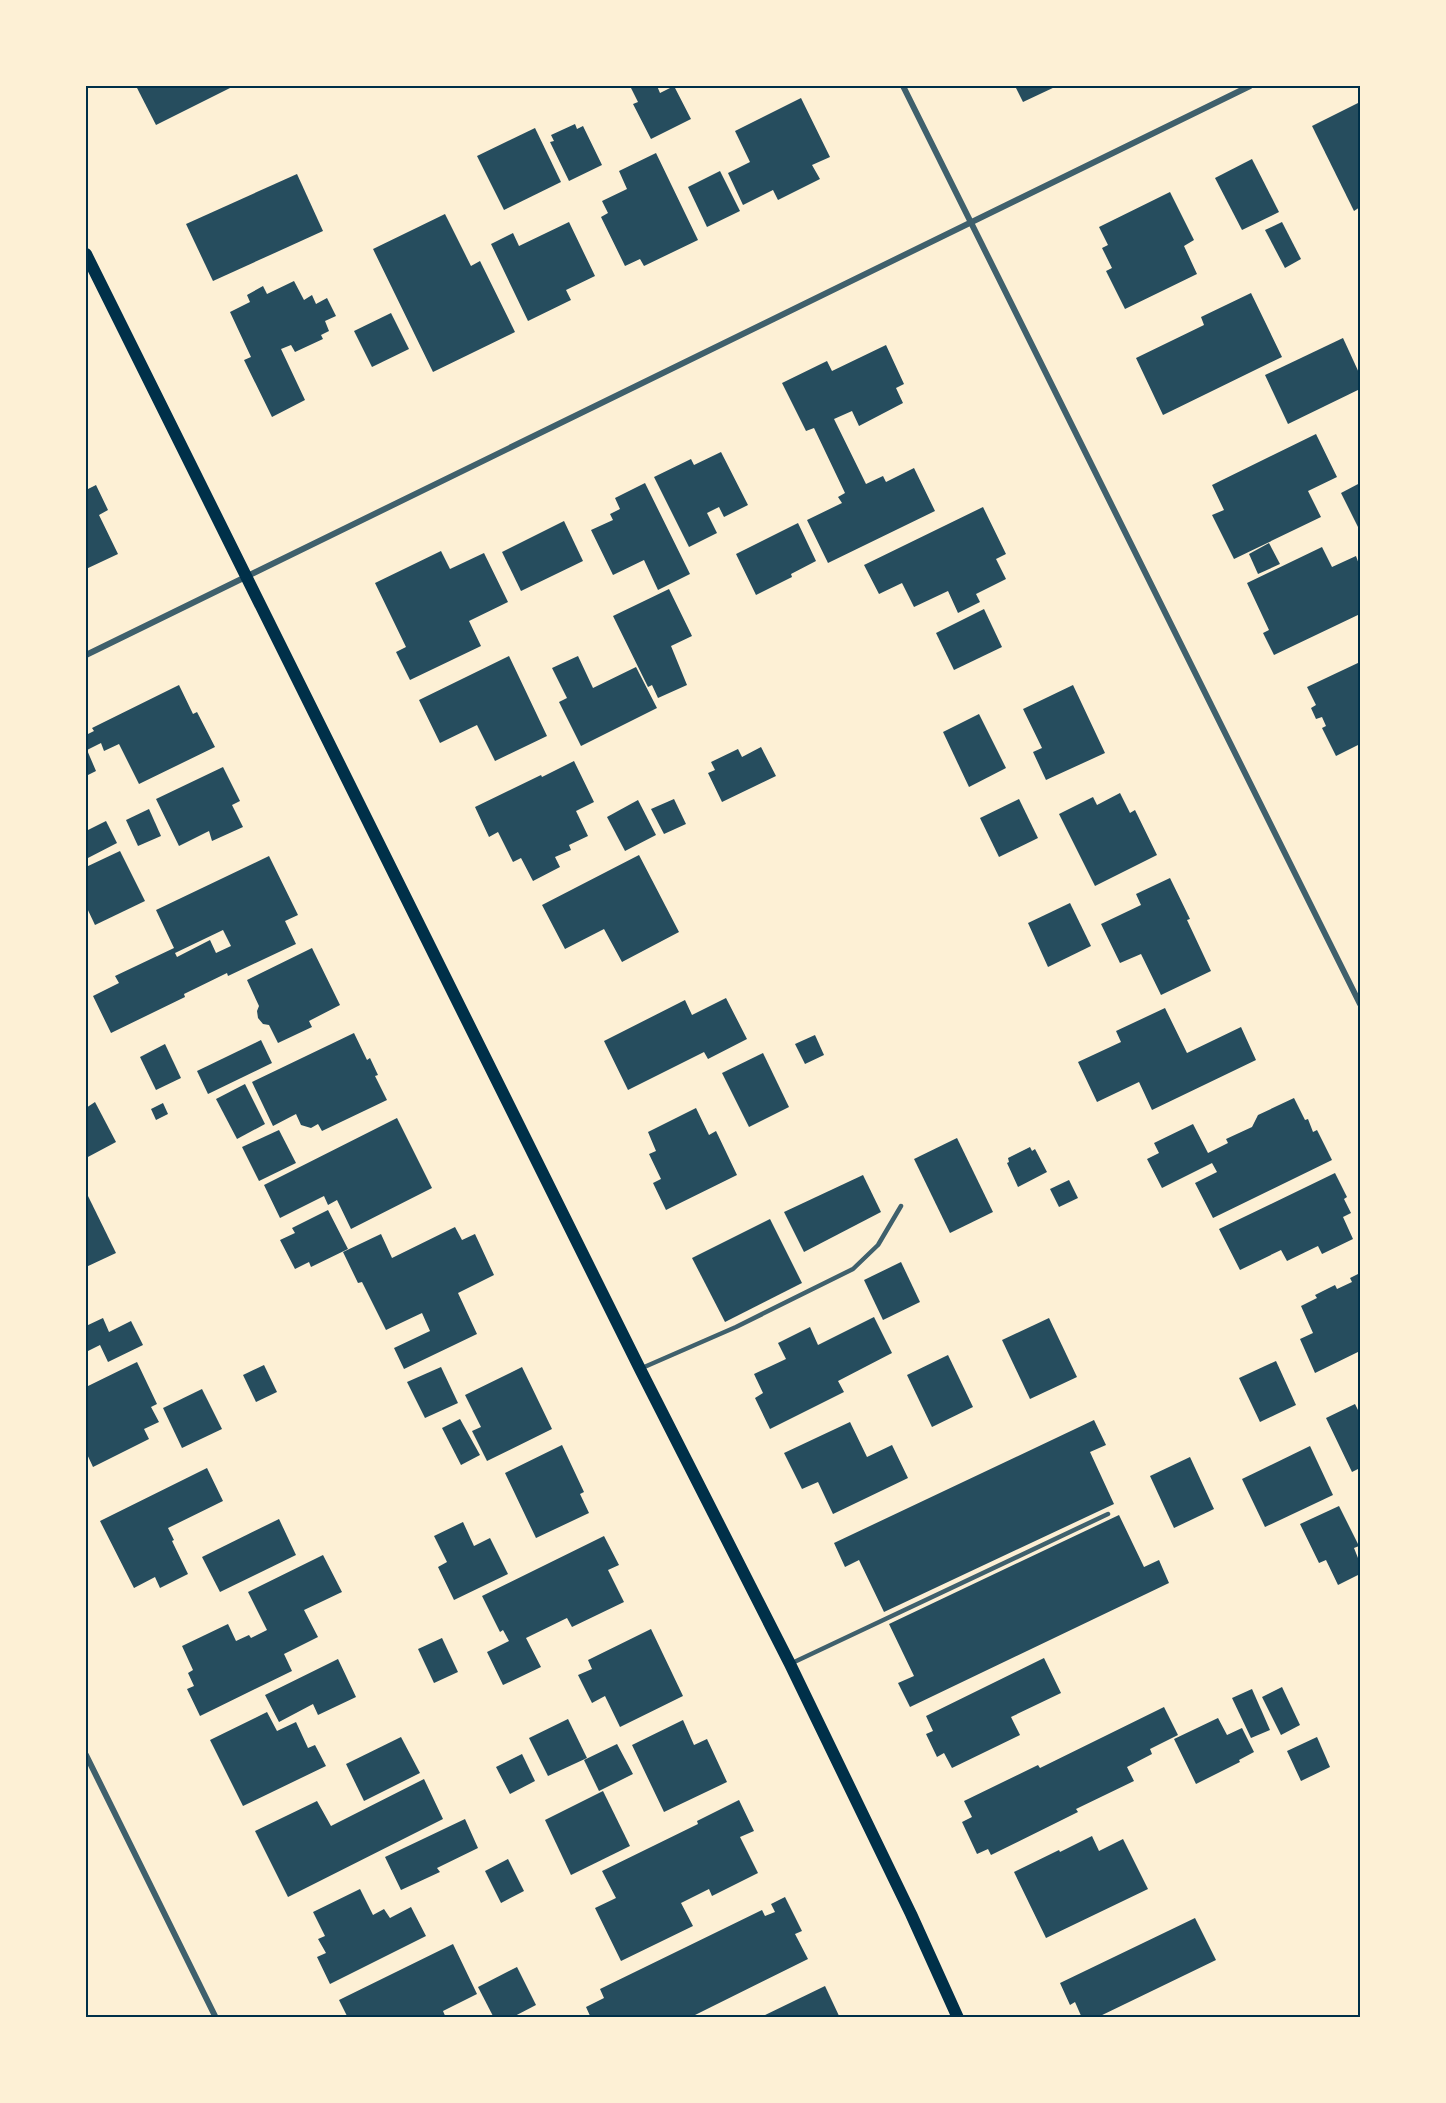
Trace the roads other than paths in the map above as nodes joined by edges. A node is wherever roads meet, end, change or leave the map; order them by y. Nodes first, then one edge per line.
1 (903, 86) edge
2 (1250, 86) edge
3 (971, 221) junction
4 (86, 254) edge
5 (246, 576) junction
6 (86, 655) edge
7 (1360, 1004) edge
8 (901, 1206) dead end
9 (640, 1369) junction
10 (1108, 1514) dead end
11 (790, 1664) junction
12 (86, 1755) edge
13 (216, 2018) edge
14 (958, 2018) edge

1 - 3 street
2 - 3 street
3 - 5 street
3 - 7 street
4 - 5 main road
5 - 6 street
5 - 9 main road
8 - 9 lane
9 - 11 main road
10 - 11 lane
11 - 14 main road
12 - 13 street

